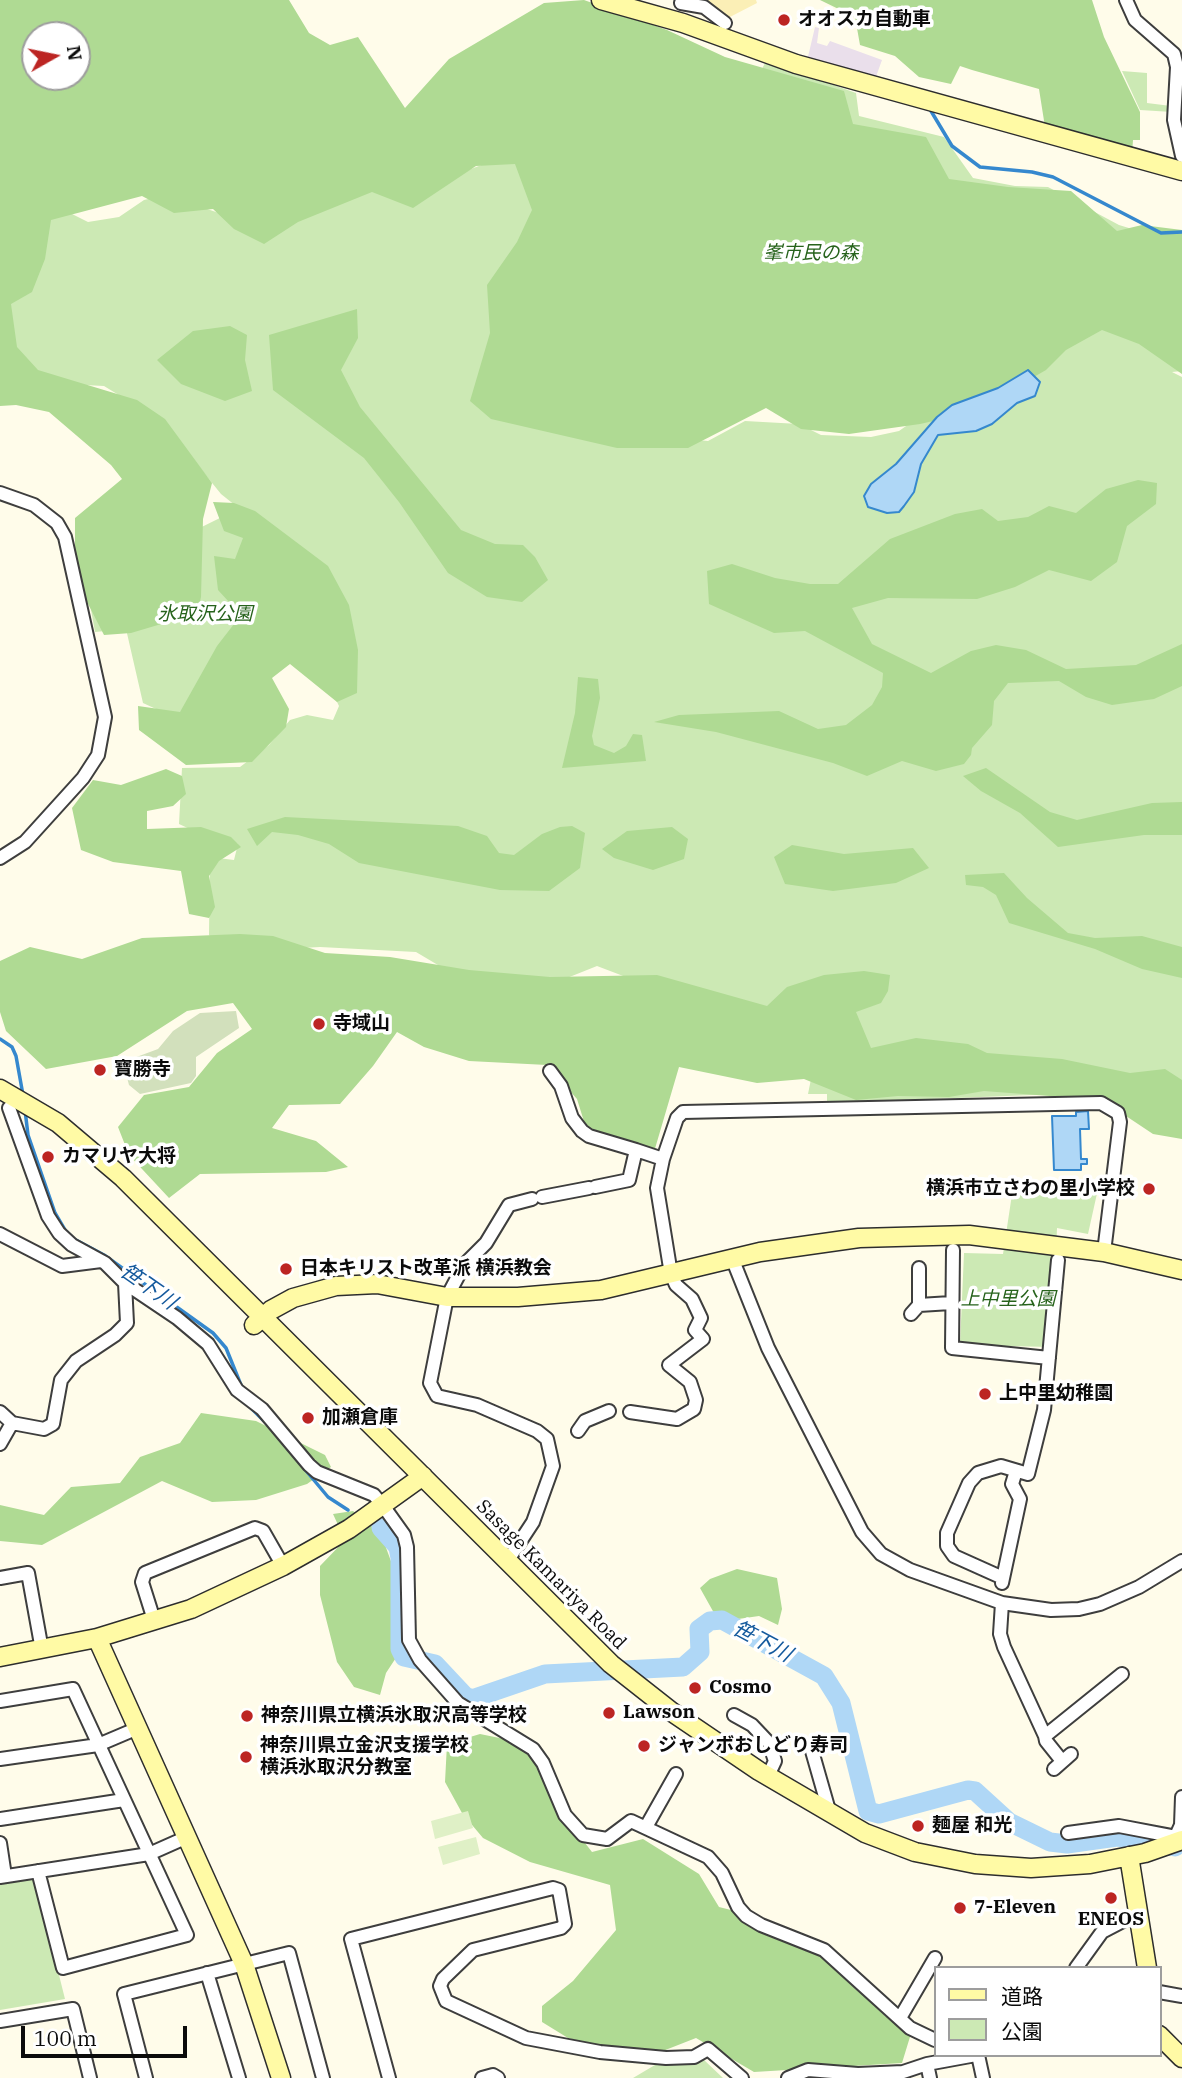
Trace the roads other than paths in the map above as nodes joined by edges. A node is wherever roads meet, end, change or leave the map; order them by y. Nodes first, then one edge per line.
1 (601, 0) edge
2 (1126, 0) edge
3 (681, 2) edge
4 (683, 23) junction
5 (725, 23) dead end
6 (1182, 156) edge
7 (1182, 171) edge
8 (0, 493) edge
9 (0, 858) edge
10 (550, 1071) dead end
11 (16, 1106) edge
12 (636, 1150) junction
13 (663, 1159) junction
14 (0, 1234) edge
15 (953, 1250) dead end
16 (1104, 1252) junction
17 (732, 1258) junction
18 (1058, 1260) dead end
19 (101, 1261) junction
20 (919, 1268) dead end
21 (1182, 1270) edge
22 (671, 1274) junction
23 (124, 1283) junction
24 (447, 1297) junction
25 (951, 1303) junction
26 (258, 1322) junction
27 (1049, 1358) junction
28 (609, 1411) dead end
29 (0, 1412) edge
30 (630, 1412) dead end
31 (12, 1423) junction
32 (578, 1431) dead end
33 (0, 1444) edge
34 (1016, 1471) junction
35 (418, 1480) junction
36 (384, 1507) junction
37 (503, 1559) junction
38 (1182, 1561) edge
39 (283, 1566) junction
40 (0, 1578) edge
41 (1002, 1603) junction
42 (154, 1620) junction
43 (97, 1638) junction
44 (586, 1649) junction
45 (42, 1650) junction
46 (0, 1657) edge
47 (1122, 1674) dead end
48 (0, 1701) edge
49 (734, 1715) dead end
50 (138, 1728) junction
51 (1045, 1736) junction
52 (98, 1745) junction
53 (812, 1751) dead end
54 (0, 1759) edge
55 (1062, 1761) dead end
56 (676, 1774) dead end
57 (768, 1776) junction
58 (1182, 1797) edge
59 (124, 1800) junction
60 (830, 1815) junction
61 (0, 1819) edge
62 (646, 1828) junction
63 (1068, 1833) dead end
64 (185, 1838) junction
65 (0, 1843) edge
66 (1180, 1844) edge
67 (149, 1854) junction
68 (1130, 1862) junction
69 (38, 1871) junction
70 (2, 1877) edge
71 (1141, 1917) junction
72 (935, 1958) dead end
73 (244, 1964) junction
74 (1077, 1966) edge
75 (1147, 1966) edge
76 (207, 1973) junction
77 (1161, 1992) edge
78 (1182, 1996) edge
79 (900, 2018) junction
80 (0, 2021) edge
81 (1161, 2037) edge
82 (934, 2040) edge
83 (966, 2057) edge
84 (978, 2057) edge
85 (1182, 2058) edge
86 (927, 2064) junction
87 (825, 2074) edge
88 (878, 2076) edge
89 (90, 2078) edge
90 (146, 2078) edge
91 (239, 2078) edge
92 (281, 2078) edge
93 (323, 2078) edge
94 (388, 2078) edge
95 (482, 2078) edge
96 (498, 2078) edge
97 (742, 2078) edge
98 (788, 2078) edge
99 (930, 2078) edge
100 (983, 2078) edge

1 - 4 street
2 - 6 street
3 - 4 street
3 - 5 street
4 - 7 street
8 - 9 street
10 - 12 street
11 - 19 street
11 - 26 street, Sasage Kamariya Road
12 - 13 street
12 - 24 street
13 - 16 street
13 - 22 street
14 - 19 street
15 - 25 street
16 - 17 street
16 - 21 street
17 - 22 street
17 - 41 street
18 - 27 street
19 - 23 street
20 - 25 street
22 - 24 street
22 - 30 street
23 - 31 street
23 - 36 street
24 - 26 street
24 - 37 street
25 - 27 street
26 - 35 street, Sasage Kamariya Road
27 - 34 street
28 - 32 street
29 - 31 street
31 - 33 street
34 - 34 street
35 - 36 street
35 - 37 street, Sasage Kamariya Road
35 - 44 street, Sasage Kamariya Road
36 - 39 street
36 - 62 street
37 - 44 street, Sasage Kamariya Road
38 - 41 street
39 - 42 street
39 - 42 street
40 - 45 street
41 - 51 street
42 - 43 street
43 - 45 street
43 - 50 street
44 - 57 street, Sasage Kamariya Road
44 - 68 street, Sasage Kamariya Road
45 - 46 street
47 - 51 street
48 - 52 street
49 - 57 street
50 - 52 street
50 - 64 street
51 - 55 street
52 - 54 street
52 - 59 street
53 - 60 street
56 - 62 street
57 - 60 street, Sasage Kamariya Road
58 - 66 street
59 - 61 street
59 - 67 street
60 - 68 street, Sasage Kamariya Road
62 - 79 street
63 - 66 street
64 - 67 street
64 - 73 street
65 - 70 street
66 - 68 street, Sasage Kamariya Road
66 - 68 street, Sasage Kamariya Road
67 - 69 street
67 - 69 street
68 - 71 street
69 - 70 street
71 - 74 street
71 - 75 street
72 - 79 street
73 - 76 street
73 - 92 street
73 - 93 street
76 - 90 street
76 - 91 street
77 - 78 street
79 - 82 street
80 - 89 street
81 - 85 street
83 - 86 street
84 - 100 street
86 - 88 street
86 - 99 street
87 - 88 street
87 - 98 street
94 - 97 street
95 - 96 street

